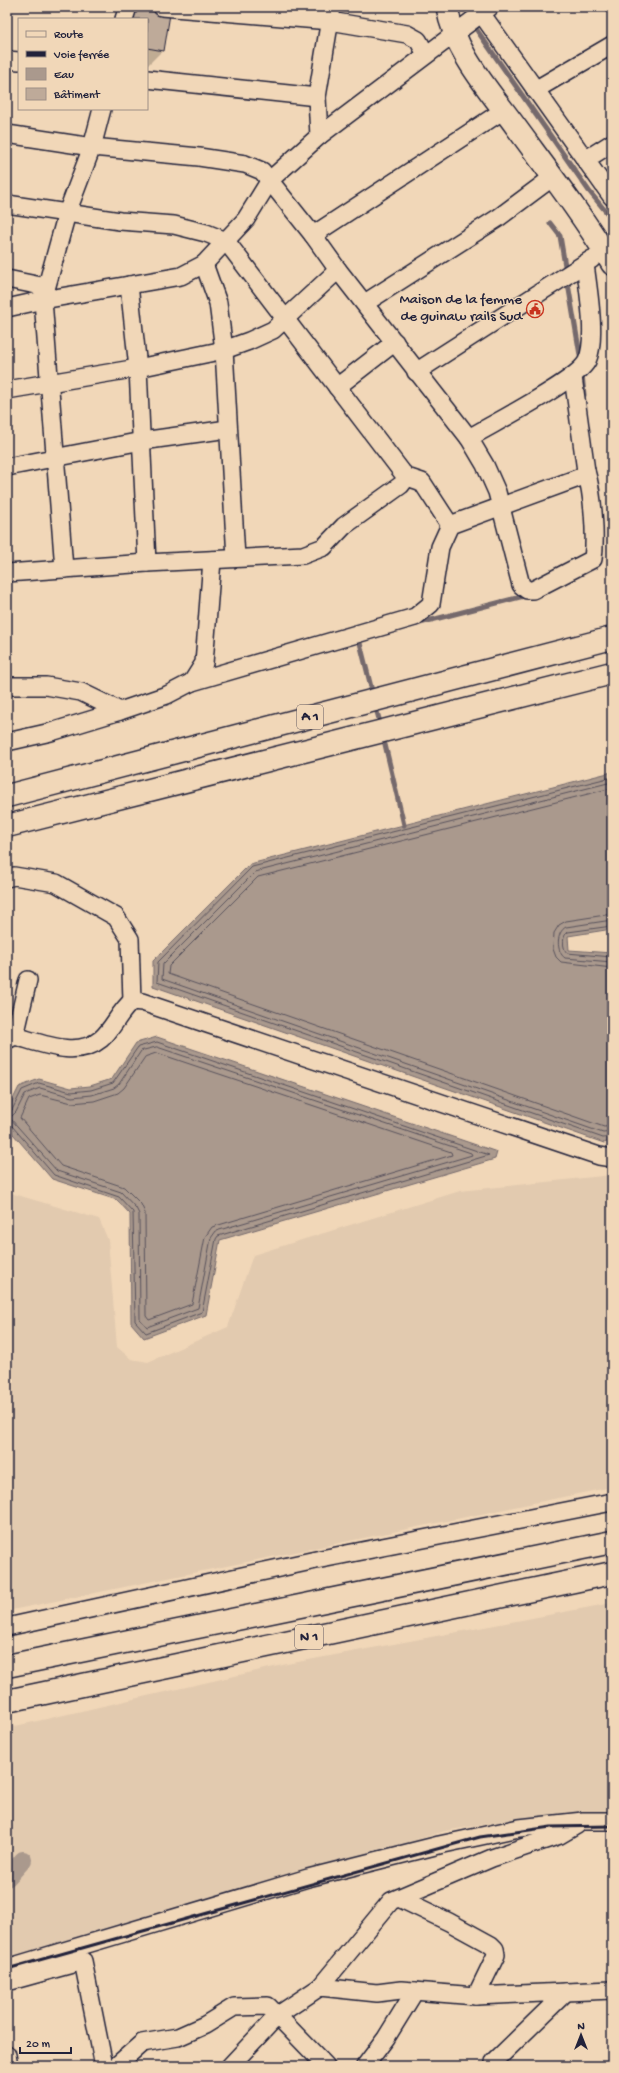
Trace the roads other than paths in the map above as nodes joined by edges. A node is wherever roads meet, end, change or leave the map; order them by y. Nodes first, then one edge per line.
1 (128, 7) edge
2 (162, 7) edge
3 (447, 7) edge
4 (486, 10) edge
5 (331, 14) edge
6 (124, 18) edge
7 (454, 33) junction
8 (612, 45) edge
9 (426, 54) junction
10 (7, 60) edge
11 (18, 61) edge
12 (148, 79) edge
13 (535, 90) junction
14 (317, 97) junction
15 (102, 110) edge
16 (504, 110) junction
17 (7, 134) edge
18 (320, 136) junction
19 (612, 143) edge
20 (92, 147) junction
21 (585, 160) junction
22 (553, 177) junction
23 (270, 180) junction
24 (612, 197) edge
25 (7, 204) edge
26 (67, 213) junction
27 (314, 235) junction
28 (226, 241) junction
29 (608, 258) edge
30 (204, 264) junction
31 (585, 264) junction
32 (338, 270) junction
33 (7, 280) edge
34 (128, 285) junction
35 (44, 294) junction
36 (365, 303) junction
37 (7, 308) edge
38 (286, 318) junction
39 (395, 342) junction
40 (224, 350) junction
41 (138, 368) junction
42 (416, 372) junction
43 (573, 377) junction
44 (50, 384) junction
45 (337, 387) junction
46 (7, 390) edge
47 (228, 429) junction
48 (469, 438) junction
49 (142, 441) junction
50 (55, 459) junction
51 (7, 467) edge
52 (586, 471) junction
53 (407, 477) junction
54 (500, 508) junction
55 (450, 525) junction
56 (236, 558) junction
57 (212, 560) junction
58 (147, 563) junction
59 (64, 569) junction
60 (7, 573) edge
61 (612, 638) edge
62 (612, 673) edge
63 (192, 682) junction
64 (7, 686) edge
65 (120, 710) junction
66 (7, 742) edge
67 (7, 796) edge
68 (7, 826) edge
69 (7, 878) edge
70 (28, 980) dead end
71 (132, 1001) junction
72 (11, 1038) edge
73 (612, 1158) edge
74 (612, 1502) edge
75 (612, 1542) edge
76 (612, 1573) edge
77 (7, 1627) edge
78 (7, 1666) edge
79 (7, 1701) edge
80 (583, 1821) junction
81 (612, 1821) edge
82 (399, 1898) junction
83 (7, 1968) edge
84 (7, 1982) edge
85 (320, 1987) junction
86 (612, 1990) edge
87 (415, 1991) junction
88 (566, 1992) junction
89 (476, 1996) junction
90 (278, 2015) junction
91 (7, 2055) edge
92 (9, 2066) edge
93 (104, 2066) edge
94 (116, 2066) edge
95 (230, 2066) edge
96 (326, 2066) edge
97 (365, 2066) edge
98 (494, 2066) edge

1 - 6 street
2 - 5 street
3 - 7 street
4 - 7 street
4 - 13 street
5 - 9 street
5 - 14 street
7 - 9 street
7 - 16 street
8 - 13 street
9 - 18 street
10 - 11 street
12 - 14 street
13 - 21 street
14 - 18 street
15 - 20 street
16 - 22 street
16 - 27 street
17 - 20 street
18 - 23 street
19 - 21 street
20 - 23 street
20 - 26 street
21 - 24 street
22 - 29 street
22 - 36 street
23 - 27 street
23 - 28 street
25 - 26 street
26 - 28 street
26 - 35 street
27 - 32 street
28 - 30 street
28 - 38 street
29 - 31 street
30 - 34 street
30 - 40 street
31 - 42 street
31 - 43 street
32 - 36 street
32 - 38 street
33 - 35 street
34 - 35 street
34 - 41 street
35 - 37 street
35 - 44 street
36 - 39 street
38 - 40 street
38 - 45 street
39 - 42 street
39 - 45 street
40 - 41 street
40 - 47 street
41 - 44 street
41 - 49 street
42 - 48 street
43 - 48 street
43 - 52 street
44 - 46 street
44 - 50 street
45 - 53 street
47 - 49 street
47 - 56 street
48 - 54 street
49 - 50 street
49 - 58 street
50 - 51 street
50 - 59 street
52 - 54 street
52 - 54 street
53 - 55 street
53 - 56 street
54 - 55 street
55 - 63 street
56 - 57 street
57 - 58 street
57 - 63 street
58 - 59 street
59 - 60 street
61 - 67 highway, A 1
62 - 68 highway, A 1
63 - 65 street
64 - 65 street
65 - 66 street
69 - 71 street
70 - 72 street
71 - 72 street
71 - 73 street
74 - 77 street
75 - 78 highway, N 1
76 - 79 highway, N 1
80 - 81 street
80 - 82 street
80 - 83 street
82 - 85 street
82 - 89 street
84 - 93 street
85 - 87 street
85 - 90 street
86 - 88 street
87 - 89 street
87 - 97 street
88 - 89 street
88 - 98 street
90 - 94 street
90 - 95 street
90 - 96 street
91 - 92 street

